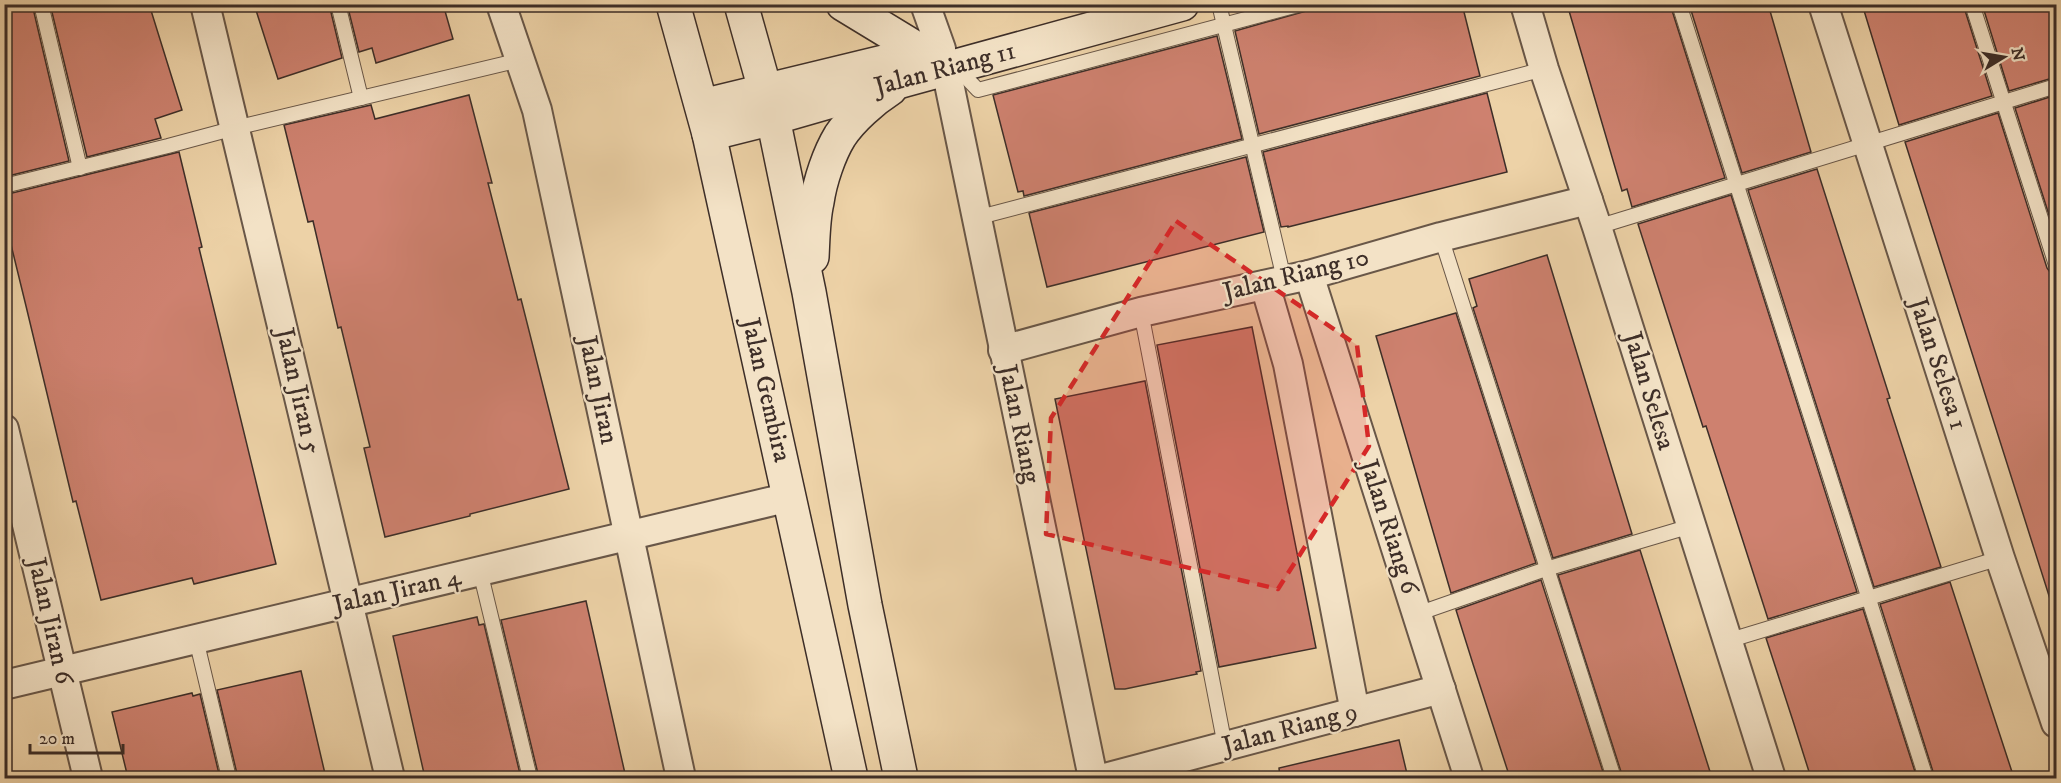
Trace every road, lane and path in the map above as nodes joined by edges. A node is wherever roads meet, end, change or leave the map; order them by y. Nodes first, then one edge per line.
1 (41, 4) edge
2 (205, 4) edge
3 (338, 4) edge
4 (501, 4) edge
5 (673, 4) edge
6 (741, 4) edge
7 (843, 4) edge
8 (925, 4) edge
9 (1095, 4) edge
10 (1182, 4) edge
11 (1219, 4) edge
12 (1302, 4) edge
13 (1525, 4) edge
14 (1679, 4) edge
15 (1823, 4) edge
16 (1972, 4) edge
17 (1225, 26) junction
18 (943, 59) junction
19 (520, 60) junction
20 (1544, 69) junction
21 (904, 80) junction
22 (2056, 86) edge
23 (361, 98) junction
24 (2004, 102) junction
25 (769, 104) junction
26 (705, 120) junction
27 (235, 128) junction
28 (1868, 144) junction
29 (1253, 146) junction
30 (80, 168) junction
31 (1737, 184) junction
32 (4, 186) edge
33 (1588, 200) junction
34 (976, 218) junction
35 (1598, 227) junction
36 (1441, 237) junction
37 (2056, 265) edge
38 (1286, 280) junction
39 (809, 292) junction
40 (1141, 312) junction
41 (1003, 350) junction
42 (4, 429) edge
43 (790, 497) junction
44 (1691, 526) junction
45 (629, 536) junction
46 (2000, 558) junction
47 (1546, 569) junction
48 (480, 571) junction
49 (1869, 598) junction
50 (348, 603) junction
51 (1417, 615) junction
52 (196, 639) junction
53 (1727, 641) junction
54 (62, 671) junction
55 (4, 685) edge
56 (1441, 689) junction
57 (2051, 690) edge
58 (1355, 712) junction
59 (2056, 723) edge
60 (1225, 747) junction
61 (88, 778) edge
62 (229, 778) edge
63 (390, 778) edge
64 (530, 778) edge
65 (681, 778) edge
66 (851, 778) edge
67 (901, 778) edge
68 (1093, 778) edge
69 (1105, 778) edge
70 (1469, 778) edge
71 (1614, 778) edge
72 (1771, 778) edge
73 (1926, 778) edge

1 - 30 lane
2 - 27 street, Jalan Jiran 5
3 - 23 lane
4 - 19 street, Jalan Jiran
5 - 26 main road, Jalan Gembira
6 - 25 main road
7 - 18 main road
8 - 18 street, Jalan Riang
9 - 18 main road, Jalan Riang 11
10 - 18 main road, Jalan Riang 11
11 - 17 lane
12 - 17 lane
13 - 20 street, Jalan Selesa
14 - 31 lane
15 - 28 street, Jalan Selesa 1
16 - 24 lane
17 - 18 lane
17 - 29 lane
18 - 21 main road, Jalan Riang 11
18 - 25 main road, Jalan Riang 11
18 - 34 street, Jalan Riang
19 - 23 lane
19 - 45 street, Jalan Jiran
20 - 29 lane
20 - 33 street, Jalan Selesa
21 - 25 main road, Jalan Riang 11
21 - 39 main road
22 - 24 lane
23 - 27 lane
24 - 28 lane
24 - 37 lane
25 - 26 main road, Jalan Riang 11
25 - 39 main road
26 - 43 main road, Jalan Gembira
27 - 30 lane
27 - 50 street, Jalan Jiran 5
28 - 31 lane
28 - 46 street, Jalan Selesa 1
29 - 34 lane
29 - 38 lane
30 - 32 lane
31 - 35 lane
31 - 49 lane
33 - 35 street, Jalan Selesa
33 - 36 street, Jalan Riang 10
34 - 41 street, Jalan Riang
35 - 44 street, Jalan Selesa
36 - 38 street, Jalan Riang 10
36 - 47 lane
38 - 40 street, Jalan Riang 10
38 - 51 street, Jalan Riang 6
38 - 58 street
39 - 67 main road
40 - 41 street, Jalan Riang 10
40 - 60 lane
41 - 68 street, Jalan Riang
42 - 54 street, Jalan Jiran 6
43 - 45 street, Jalan Jiran 4
43 - 66 main road, Jalan Gembira
44 - 47 lane
44 - 53 street, Jalan Selesa
45 - 48 street, Jalan Jiran 4
45 - 65 street, Jalan Jiran
46 - 49 lane
46 - 57 street, Jalan Selesa 1
47 - 51 lane
47 - 71 lane
48 - 50 street, Jalan Jiran 4
48 - 64 lane
49 - 53 lane
49 - 73 lane
50 - 52 street, Jalan Jiran 4
50 - 63 street, Jalan Jiran 5
51 - 56 street, Jalan Riang 6
52 - 54 street, Jalan Jiran 4
52 - 62 lane
53 - 72 street, Jalan Selesa
54 - 55 street, Jalan Jiran 4
54 - 61 street, Jalan Jiran 6
56 - 58 street, Jalan Riang 9
56 - 70 street, Jalan Riang 6
57 - 59 street, Jalan Selesa 1
58 - 60 street, Jalan Riang 9
60 - 69 street, Jalan Riang 9

